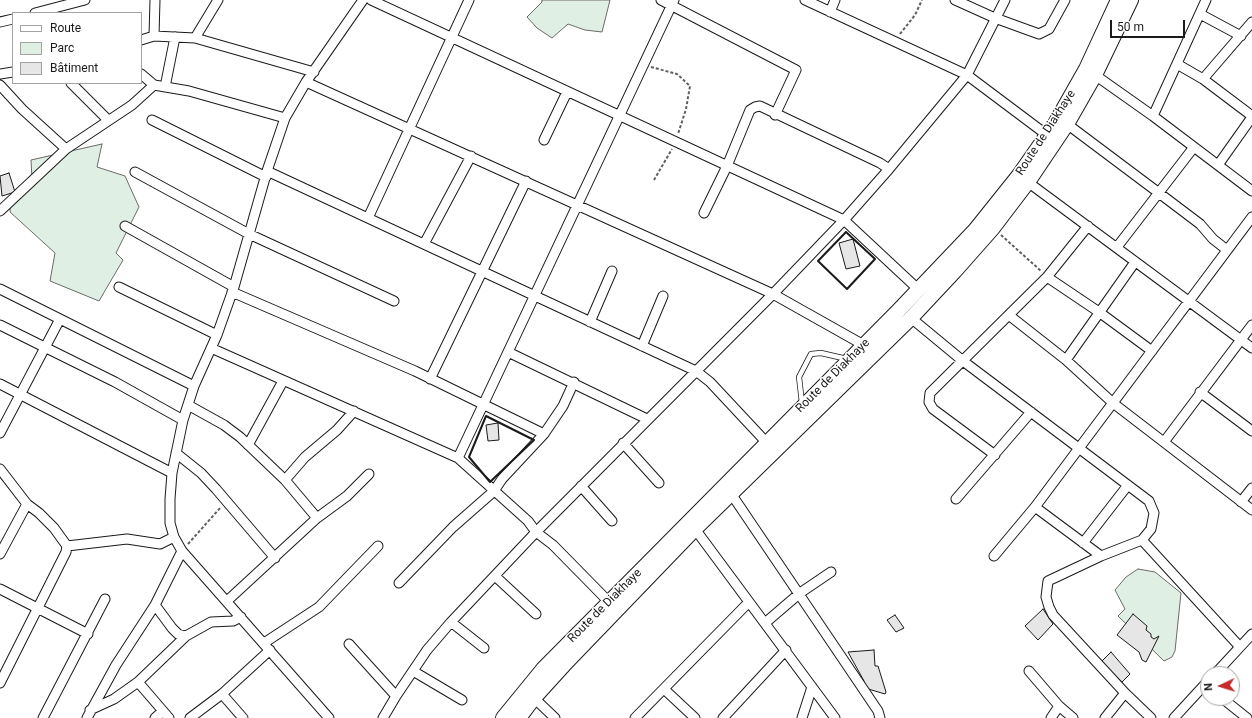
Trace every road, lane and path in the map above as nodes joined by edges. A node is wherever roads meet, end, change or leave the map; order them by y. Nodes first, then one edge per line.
1 (86, 0) edge
2 (155, 0) edge
3 (218, 0) edge
4 (363, 0) edge
5 (371, 0) edge
6 (469, 0) edge
7 (661, 0) edge
8 (805, 0) edge
9 (835, 0) edge
10 (922, 0) edge
11 (955, 0) edge
12 (1005, 0) edge
13 (1066, 0) edge
14 (1131, 0) edge
15 (1206, 0) edge
16 (1115, 1) edge
17 (673, 3) edge
18 (39, 12) edge
19 (830, 12) junction
20 (1200, 14) junction
21 (995, 18) junction
22 (12, 19) edge
23 (0, 22) edge
24 (1252, 22) edge
25 (1246, 34) edge
26 (154, 36) junction
27 (175, 37) junction
28 (195, 38) junction
29 (452, 38) junction
30 (142, 40) edge
31 (895, 42) junction
32 (644, 64) junction
33 (1177, 64) junction
34 (1, 72) edge
35 (12, 72) edge
36 (314, 72) junction
37 (142, 75) edge
38 (967, 75) junction
39 (1095, 75) junction
40 (1203, 80) junction
41 (306, 82) junction
42 (72, 84) edge
43 (0, 85) edge
44 (154, 85) junction
45 (165, 87) junction
46 (567, 92) junction
47 (775, 115) junction
48 (1153, 116) junction
49 (619, 117) junction
50 (1252, 117) edge
51 (285, 118) junction
52 (108, 120) junction
53 (152, 120) dead end
54 (1067, 124) junction
55 (409, 128) junction
56 (1046, 135) junction
57 (544, 140) dead end
58 (675, 142) junction
59 (1194, 147) junction
60 (66, 149) junction
61 (471, 156) junction
62 (1218, 165) junction
63 (727, 166) junction
64 (889, 169) junction
65 (135, 172) dead end
66 (266, 174) junction
67 (1023, 179) junction
68 (654, 180) dead end
69 (526, 181) junction
70 (1252, 191) edge
71 (1159, 193) junction
72 (578, 205) junction
73 (0, 211) edge
74 (704, 213) dead end
75 (1252, 217) edge
76 (368, 218) junction
77 (844, 220) junction
78 (125, 226) dead end
79 (1088, 226) junction
80 (993, 228) junction
81 (249, 234) junction
82 (424, 244) junction
83 (1116, 247) junction
84 (1227, 250) junction
85 (1135, 262) junction
86 (482, 271) junction
87 (612, 271) dead end
88 (1048, 277) junction
89 (119, 287) dead end
90 (0, 289) edge
91 (233, 289) junction
92 (919, 290) junction
93 (773, 294) junction
94 (535, 296) junction
95 (663, 296) dead end
96 (394, 301) dead end
97 (1188, 302) junction
98 (1099, 312) junction
99 (1010, 316) junction
100 (911, 318) junction
101 (60, 319) junction
102 (590, 322) junction
103 (0, 325) edge
104 (1252, 325) edge
105 (217, 336) junction
106 (1241, 340) junction
107 (642, 346) junction
108 (45, 348) junction
109 (211, 348) junction
110 (871, 348) junction
111 (1252, 348) edge
112 (1152, 351) junction
113 (508, 352) junction
114 (850, 359) junction
115 (1066, 360) junction
116 (963, 361) junction
117 (696, 371) junction
118 (430, 378) junction
119 (283, 381) junction
120 (574, 382) junction
121 (0, 384) edge
122 (194, 386) junction
123 (1200, 392) junction
124 (20, 395) junction
125 (1113, 403) junction
126 (484, 404) junction
127 (188, 405) junction
128 (803, 407) junction
129 (354, 411) junction
130 (1031, 412) junction
131 (647, 419) junction
132 (183, 420) junction
133 (1252, 431) edge
134 (0, 433) edge
135 (544, 434) junction
136 (1164, 442) junction
137 (623, 443) junction
138 (767, 443) junction
139 (248, 445) junction
140 (1079, 448) junction
141 (176, 453) junction
142 (995, 455) junction
143 (458, 458) junction
144 (0, 469) edge
145 (172, 473) junction
146 (369, 474) dead end
147 (285, 480) junction
148 (659, 482) dead end
149 (1128, 485) junction
150 (581, 486) junction
151 (1252, 488) edge
152 (494, 491) junction
153 (732, 495) junction
154 (956, 499) dead end
155 (226, 502) junction
156 (1241, 502) junction
157 (27, 504) junction
158 (1035, 507) junction
159 (1252, 510) edge
160 (317, 518) junction
161 (612, 521) dead end
162 (695, 529) junction
163 (536, 532) junction
164 (174, 538) junction
165 (1142, 540) junction
166 (1083, 543) junction
167 (67, 546) junction
168 (378, 546) dead end
169 (182, 551) junction
170 (0, 554) edge
171 (994, 556) dead end
172 (1101, 556) junction
173 (275, 558) junction
174 (832, 572) dead end
175 (495, 576) junction
176 (398, 583) dead end
177 (0, 589) edge
178 (800, 594) junction
179 (105, 599) dead end
180 (227, 601) junction
181 (609, 602) junction
182 (749, 602) junction
183 (155, 605) junction
184 (37, 608) junction
185 (536, 614) dead end
186 (241, 617) junction
187 (451, 622) junction
188 (765, 622) junction
189 (88, 634) junction
190 (1252, 634) edge
191 (186, 636) junction
192 (349, 644) dead end
193 (267, 647) junction
194 (1240, 647) junction
195 (484, 648) dead end
196 (786, 650) junction
197 (1222, 666) edge
198 (413, 671) junction
199 (1029, 671) dead end
200 (138, 682) junction
201 (0, 683) edge
202 (812, 687) junction
203 (664, 689) junction
204 (1200, 691) edge
205 (1125, 693) junction
206 (222, 694) junction
207 (396, 696) junction
208 (534, 698) junction
209 (462, 700) dead end
210 (1059, 706) junction
211 (1232, 706) edge
212 (89, 714) edge
213 (166, 715) edge
214 (728, 716) edge
215 (43, 718) edge
216 (155, 718) edge
217 (190, 718) edge
218 (243, 718) edge
219 (329, 718) edge
220 (383, 718) edge
221 (503, 718) edge
222 (519, 718) edge
223 (555, 718) edge
224 (635, 718) edge
225 (695, 718) edge
226 (802, 718) edge
227 (835, 718) edge
228 (880, 718) edge
229 (1051, 718) edge
230 (1074, 718) edge
231 (1105, 718) edge
232 (1151, 718) edge
233 (1174, 718) edge
234 (1247, 718) edge

1 - 18 street
2 - 26 street
3 - 28 street
4 - 36 street
5 - 29 street
6 - 29 street
7 - 17 street
8 - 19 street
9 - 19 street
10 - 31 path
11 - 21 street
12 - 21 street
13 - 21 street
14 - 39 main road, Route de Diakhaye
15 - 20 street
16 - 56 main road, Route de Diakhaye
17 - 32 street
17 - 47 street
19 - 31 street
20 - 25 street
20 - 33 street
21 - 38 street
22 - 23 street
24 - 25 street
25 - 40 street
26 - 27 street
26 - 30 street
27 - 28 street
27 - 45 street
28 - 36 street
29 - 46 street
29 - 55 street
31 - 38 street
32 - 49 street
32 - 58 path
33 - 40 street
33 - 48 street
34 - 35 street
36 - 41 street
37 - 44 street
38 - 56 street
38 - 64 street
39 - 48 street
39 - 54 main road, Route de Diakhaye
40 - 50 street
41 - 51 street
41 - 55 street
42 - 52 street
43 - 60 street
44 - 45 street
44 - 52 street
45 - 51 street
46 - 49 street
46 - 57 street
47 - 63 street
47 - 64 street
48 - 59 street
49 - 58 street
49 - 72 street
50 - 62 street
51 - 66 street
52 - 60 street
53 - 66 street
54 - 67 main road, Route de Diakhaye
54 - 71 street
55 - 61 street
55 - 76 street
56 - 67 main road, Route de Diakhaye
58 - 63 street
58 - 68 path
59 - 62 street
59 - 71 street
60 - 73 street
61 - 69 street
61 - 82 street
62 - 70 street
63 - 74 street
63 - 77 street
64 - 77 street
65 - 81 street
66 - 76 street
66 - 81 street
67 - 79 street
67 - 80 main road, Route de Diakhaye
67 - 92 main road, Route de Diakhaye
69 - 72 street
69 - 86 street
71 - 83 street
71 - 84 street
72 - 93 street
72 - 94 street
75 - 84 street
76 - 82 street
77 - 92 street
77 - 93 street
78 - 91 street
79 - 83 street
79 - 88 street
80 - 88 path
80 - 100 main road, Route de Diakhaye
81 - 91 street
81 - 96 street
82 - 86 street
83 - 85 street
84 - 97 street
85 - 97 street
85 - 98 street
86 - 94 street
86 - 118 street
87 - 102 street
88 - 98 street
88 - 99 street
89 - 105 street
90 - 101 street
91 - 105 street
91 - 118 street
92 - 110 main road, Route de Diakhaye
93 - 110 street
93 - 117 street
94 - 102 street
94 - 113 street
95 - 107 street
97 - 106 street
97 - 112 street
98 - 112 street
98 - 115 street
99 - 115 street
99 - 116 street
100 - 110 main road, Route de Diakhaye
100 - 116 street
101 - 108 street
101 - 122 street
102 - 107 street
103 - 108 street
104 - 106 street
105 - 109 street
106 - 111 street
106 - 123 street
107 - 117 street
108 - 124 street
108 - 132 street
109 - 119 street
109 - 122 street
110 - 114 main road, Route de Diakhaye
110 - 153 main road, Route de Diakhaye
112 - 125 street
113 - 120 street
113 - 126 street
114 - 128 main road, Route de Diakhaye
114 - 128 lane
115 - 125 street
116 - 130 street
116 - 142 street
117 - 131 street
117 - 138 street
118 - 126 street
119 - 129 street
119 - 139 street
120 - 131 street
120 - 135 street
121 - 124 street
122 - 127 street
123 - 133 street
123 - 136 street
124 - 134 street
124 - 145 street
125 - 136 street
125 - 140 street
126 - 135 street
126 - 143 street
127 - 132 street
127 - 139 street
128 - 138 main road, Route de Diakhaye
129 - 143 street
129 - 147 street
130 - 140 street
130 - 142 street
131 - 137 street
132 - 141 street
135 - 152 street
136 - 156 street
137 - 148 street
137 - 150 street
138 - 181 main road, Route de Diakhaye
139 - 147 street
140 - 149 street
140 - 158 street
141 - 145 street
141 - 155 street
142 - 154 street
143 - 152 street
144 - 157 street
145 - 164 street
146 - 160 street
147 - 160 street
149 - 165 street
149 - 166 street
150 - 161 street
150 - 163 street
151 - 156 street
152 - 163 street
152 - 176 street
153 - 162 main road, Route de Diakhaye
153 - 178 street
155 - 169 path
155 - 173 street
156 - 159 street
157 - 167 street
157 - 170 street
158 - 166 street
158 - 171 street
160 - 173 street
162 - 182 street
162 - 208 main road, Route de Diakhaye
163 - 175 street
163 - 181 street
164 - 167 street
164 - 169 street
165 - 172 street
165 - 194 street
166 - 172 street
167 - 184 street
168 - 193 street
169 - 180 street
169 - 183 street
172 - 205 street
173 - 180 street
174 - 178 street
175 - 185 street
175 - 187 street
177 - 184 street
178 - 188 street
178 - 228 street
179 - 189 street
180 - 186 street
181 - 221 main road, Route de Diakhaye
182 - 188 street
182 - 203 street
183 - 191 street
183 - 212 street
184 - 189 street
184 - 201 street
186 - 191 street
186 - 193 street
187 - 195 street
187 - 198 street
188 - 196 street
189 - 215 street
190 - 194 street
191 - 200 street
192 - 207 street
193 - 206 street
193 - 219 street
194 - 197 street
196 - 202 street
196 - 214 street
198 - 207 street
198 - 209 street
199 - 210 street
200 - 212 street
200 - 213 street
202 - 226 street
202 - 227 street
203 - 224 street
203 - 225 street
204 - 233 street
205 - 231 street
205 - 232 street
206 - 217 street
206 - 218 street
207 - 220 street
208 - 222 main road, Route de Diakhaye
208 - 223 street
210 - 229 street
210 - 230 street
211 - 234 street
213 - 216 street

